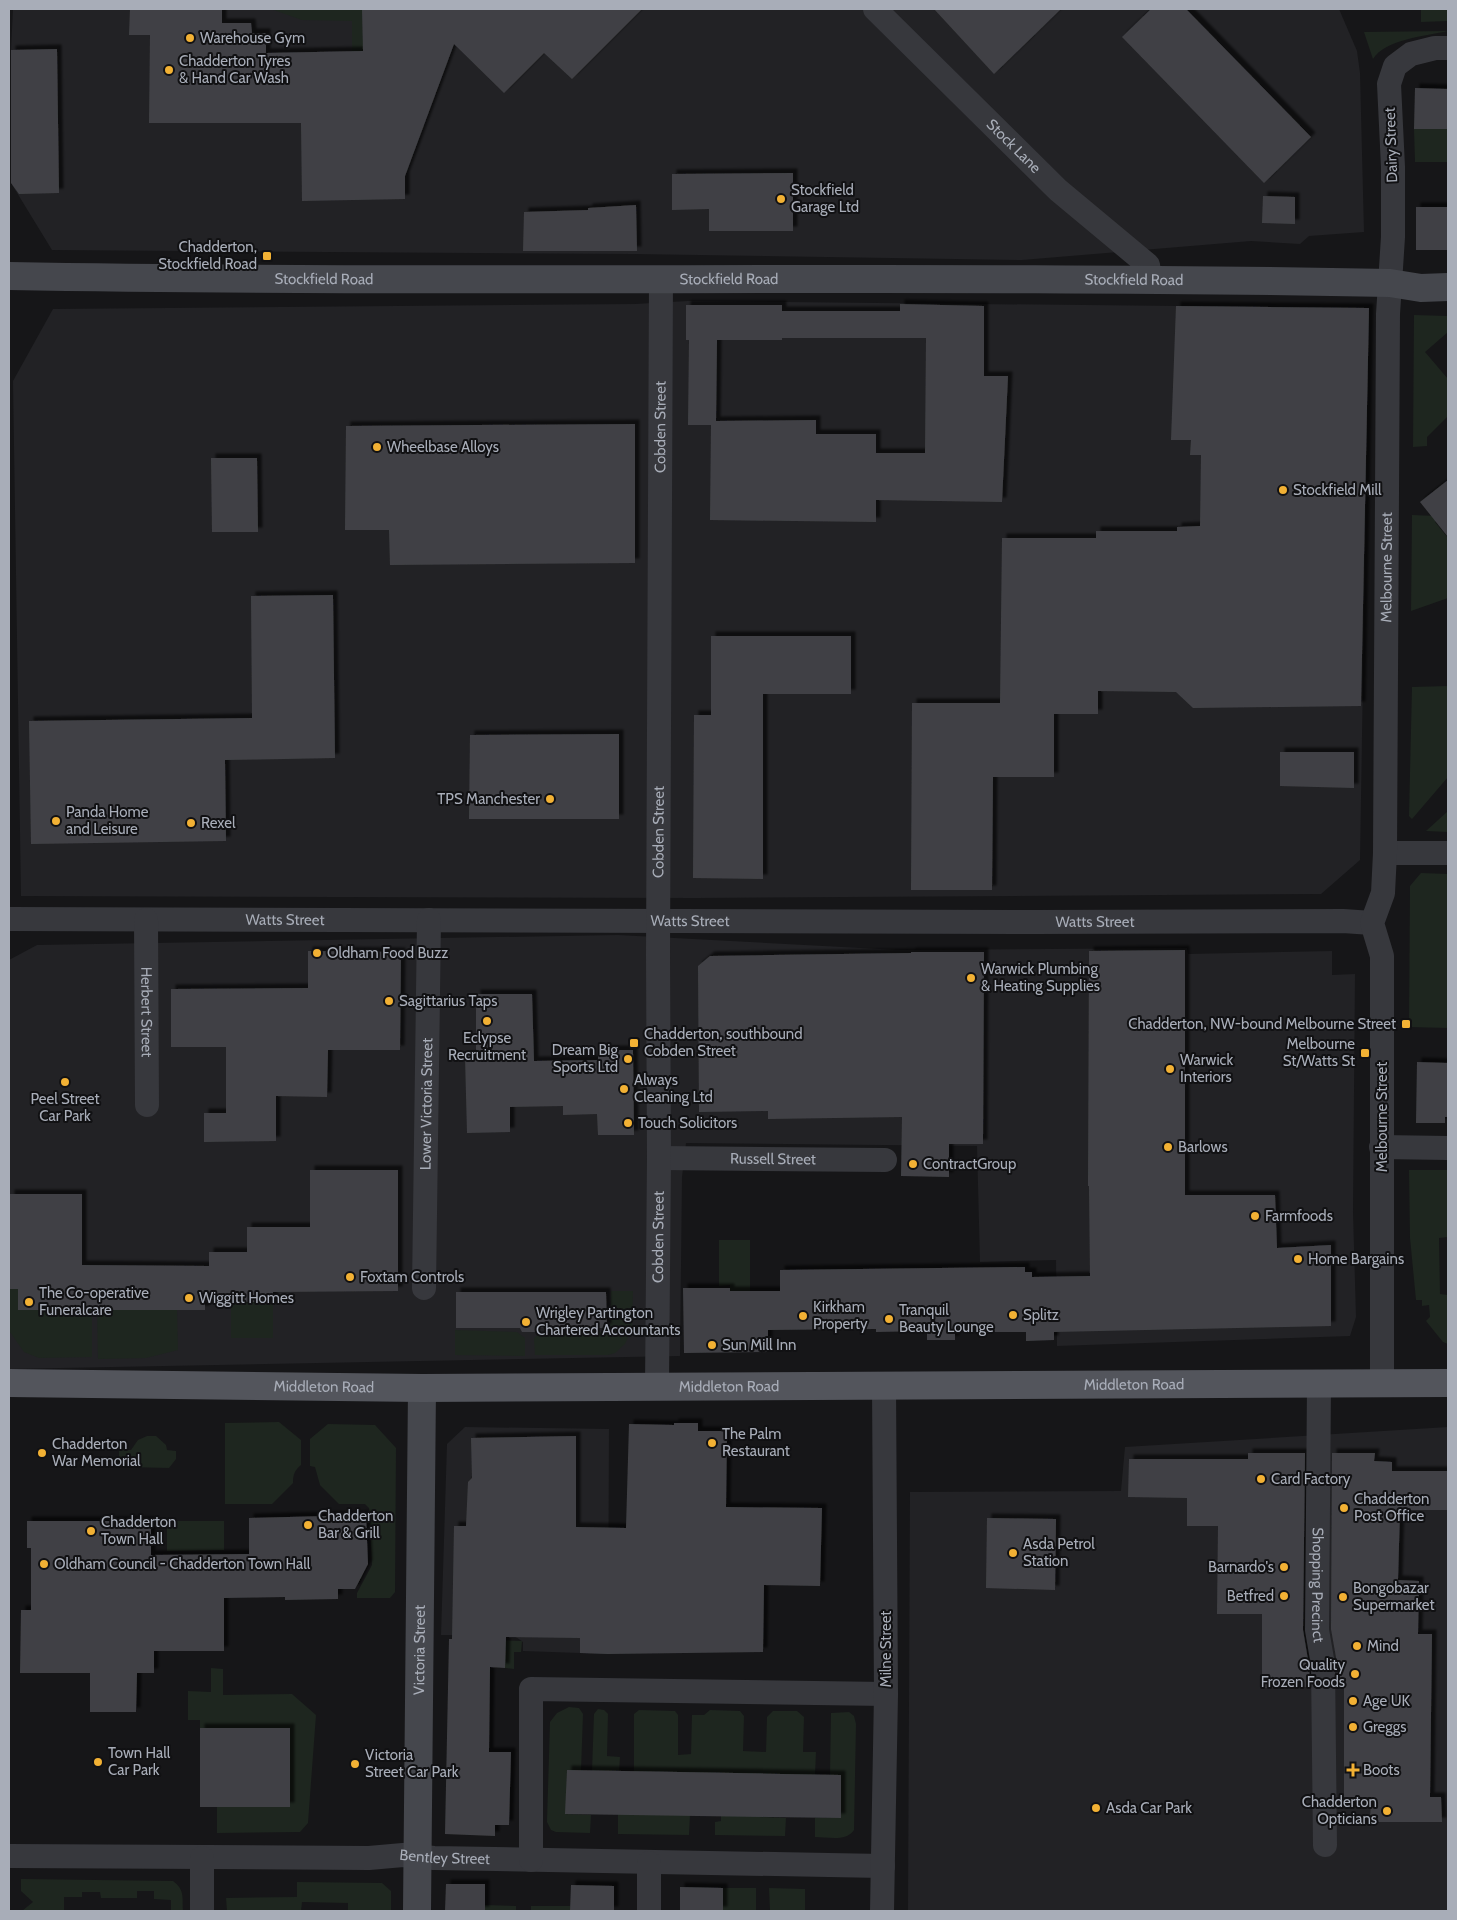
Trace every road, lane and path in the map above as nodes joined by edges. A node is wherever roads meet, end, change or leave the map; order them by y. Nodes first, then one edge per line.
1 (875, 9) edge
2 (1448, 48) edge
3 (9, 276) edge
4 (661, 278) junction
5 (1150, 279) junction
6 (1390, 283) junction
7 (1448, 287) edge
8 (1385, 853) junction
9 (1448, 853) edge
10 (9, 919) edge
11 (146, 920) junction
12 (429, 920) junction
13 (659, 920) junction
14 (1372, 923) junction
15 (147, 1105) dead end
16 (1381, 1147) junction
17 (1448, 1148) edge
18 (660, 1158) junction
19 (885, 1160) dead end
20 (424, 1288) dead end
21 (9, 1383) edge
22 (1448, 1383) edge
23 (1318, 1384) junction
24 (1382, 1384) junction
25 (656, 1386) junction
26 (884, 1386) junction
27 (422, 1388) junction
28 (886, 1694) junction
29 (1325, 1845) dead end
30 (9, 1856) edge
31 (418, 1856) junction
32 (202, 1858) junction
33 (531, 1860) junction
34 (650, 1863) junction
35 (883, 1866) junction
36 (202, 1911) edge
37 (417, 1911) edge
38 (649, 1911) edge
39 (882, 1911) edge

1 - 5 street, Stock Lane
2 - 6 street, Dairy Street
3 - 4 street, Stockfield Road
4 - 5 street, Stockfield Road
4 - 13 street, Cobden Street
5 - 6 street, Stockfield Road
6 - 7 street, Stockfield Road
6 - 8 street, Melbourne Street
8 - 9 street
8 - 14 street, Melbourne Street
10 - 11 street, Watts Street
11 - 12 street, Watts Street
11 - 15 street, Herbert Street
12 - 13 street, Watts Street
12 - 20 street, Lower Victoria Street
13 - 14 street, Watts Street
13 - 18 street, Cobden Street
14 - 16 street, Melbourne Street
16 - 17 street
16 - 24 street, Melbourne Street
18 - 19 street, Russell Street
18 - 25 street, Cobden Street
21 - 27 main road, Middleton Road
22 - 24 main road, Middleton Road
23 - 24 main road, Middleton Road
23 - 26 main road, Middleton Road
23 - 29 street, Shopping Precinct
25 - 26 main road, Middleton Road
25 - 27 main road, Middleton Road
26 - 28 street, Milne Street
27 - 31 street, Victoria Street
28 - 33 street
28 - 35 street, Milne Street
30 - 32 street, Bentley Street
31 - 32 street, Bentley Street
31 - 33 street, Bentley Street
31 - 37 street, Victoria Street
32 - 36 street
33 - 34 street, Bentley Street
34 - 35 street, Bentley Street
34 - 38 street
35 - 39 street, Milne Street

